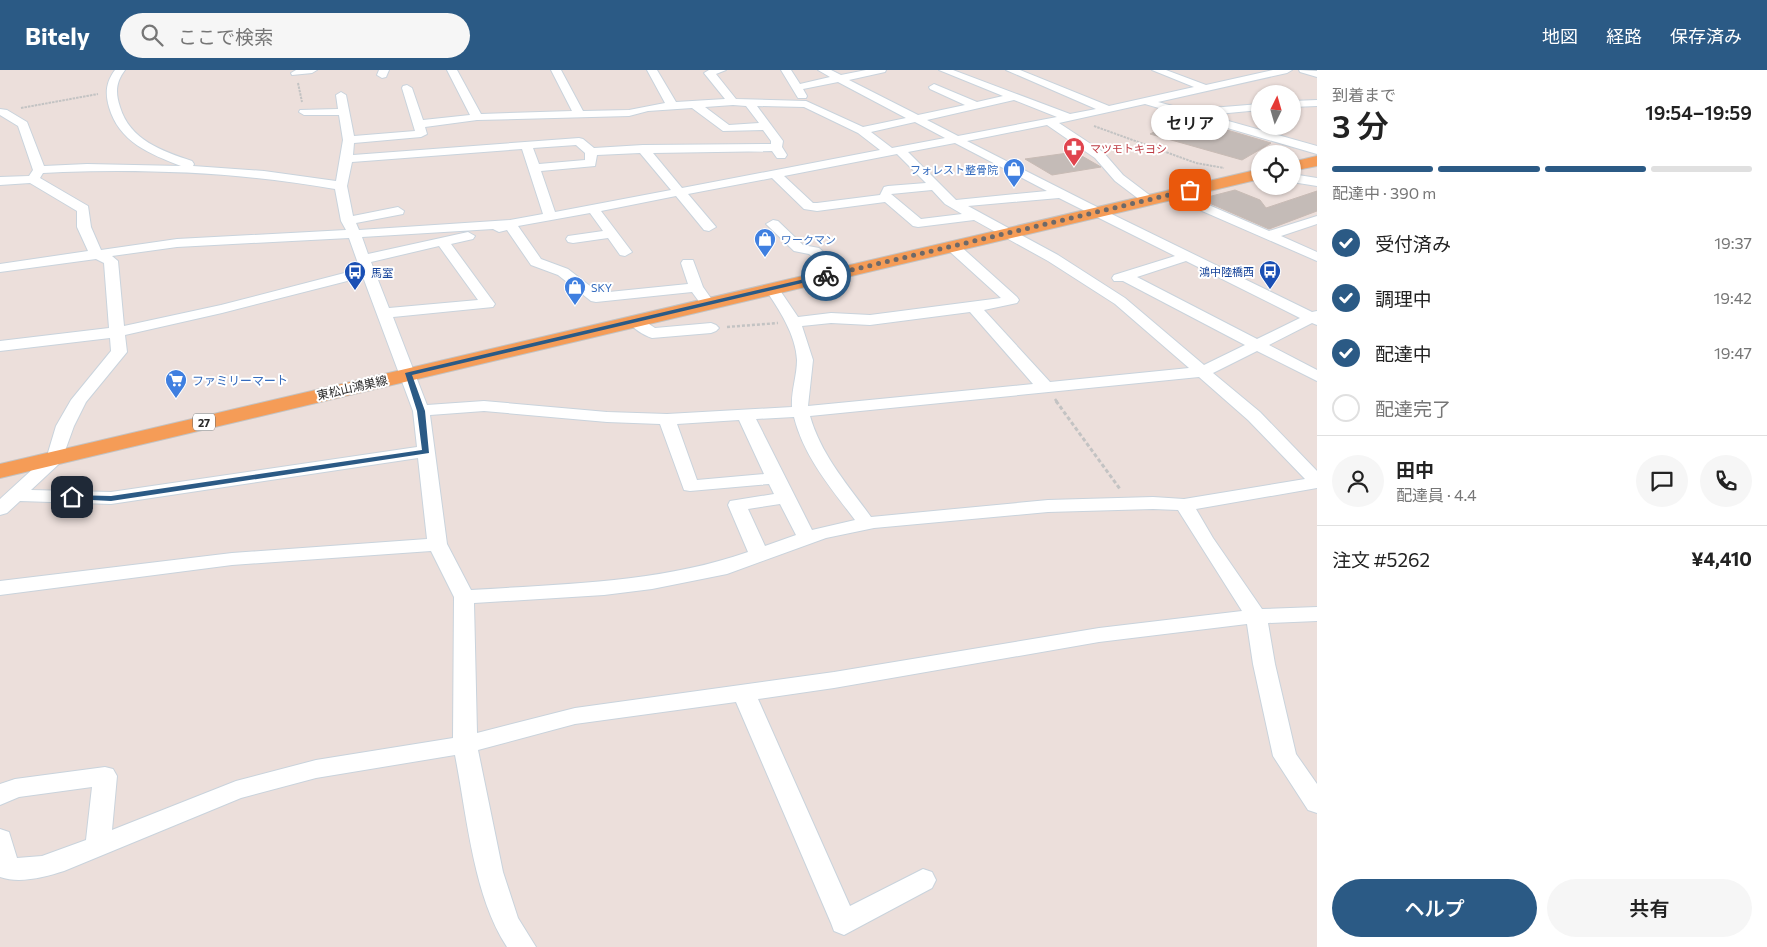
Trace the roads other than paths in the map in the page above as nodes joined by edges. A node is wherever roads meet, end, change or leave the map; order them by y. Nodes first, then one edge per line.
1 (120, 70) edge
2 (312, 70) edge
3 (452, 70) edge
4 (556, 70) edge
5 (652, 70) edge
6 (721, 70) edge
7 (786, 70) edge
8 (823, 70) edge
9 (882, 70) edge
10 (944, 70) edge
11 (1011, 70) edge
12 (1157, 70) edge
13 (1287, 70) edge
14 (1304, 70) edge
15 (296, 73) road end
16 (1317, 74) edge
17 (839, 79) junction
18 (934, 86) dead end
19 (798, 87) junction
20 (407, 88) dead end
21 (1206, 88) junction
22 (340, 95) dead end
23 (1015, 97) junction
24 (733, 102) junction
25 (748, 102) junction
26 (1146, 102) junction
27 (1317, 103) edge
28 (694, 104) junction
29 (806, 104) junction
30 (1301, 104) edge
31 (672, 106) junction
32 (977, 106) junction
33 (1251, 108) edge
34 (1109, 110) junction
35 (2, 112) edge
36 (304, 112) road end
37 (344, 112) junction
38 (580, 115) junction
39 (1194, 116) junction
40 (477, 117) junction
41 (1071, 117) junction
42 (919, 119) junction
43 (1048, 121) junction
44 (419, 124) junction
45 (766, 126) junction
46 (862, 131) junction
47 (955, 139) junction
48 (349, 140) junction
49 (527, 146) junction
50 (776, 147) junction
51 (643, 149) junction
52 (894, 150) junction
53 (1317, 150) edge
54 (591, 152) junction
55 (347, 160) junction
56 (1317, 161) edge
57 (1301, 165) edge
58 (535, 168) junction
59 (204, 169) junction
60 (788, 171) junction
61 (774, 173) junction
62 (36, 174) junction
63 (1251, 176) edge
64 (1301, 179) edge
65 (0, 181) edge
66 (1317, 182) edge
67 (341, 186) junction
68 (936, 186) junction
69 (680, 191) junction
70 (1060, 194) junction
71 (1174, 194) junction
72 (888, 198) junction
73 (1148, 200) junction
74 (954, 204) junction
75 (593, 208) junction
76 (398, 211) dead end
77 (1098, 213) junction
78 (550, 216) junction
79 (974, 216) junction
80 (1317, 220) edge
81 (348, 221) junction
82 (510, 224) junction
83 (773, 224) dead end
84 (709, 227) dead end
85 (354, 234) junction
86 (1008, 234) junction
87 (1268, 236) junction
88 (573, 239) dead end
89 (442, 242) junction
90 (619, 243) junction
91 (953, 247) junction
92 (586, 250) dead end
93 (96, 253) junction
94 (1186, 256) junction
95 (1317, 257) edge
96 (688, 264) dead end
97 (366, 265) junction
98 (0, 268) edge
99 (838, 273) junction
100 (1124, 276) junction
101 (1096, 284) junction
102 (696, 287) junction
103 (772, 288) junction
104 (708, 304) junction
105 (974, 307) junction
106 (385, 313) junction
107 (1315, 317) edge
108 (635, 321) junction
109 (793, 322) junction
110 (711, 328) road end
111 (118, 332) junction
112 (1257, 345) junction
113 (0, 346) edge
114 (1202, 372) junction
115 (408, 374) junction
116 (1317, 376) edge
117 (1045, 387) junction
118 (421, 411) junction
119 (800, 412) junction
120 (745, 415) junction
121 (667, 419) junction
122 (426, 451) junction
123 (54, 458) junction
124 (0, 471) edge
125 (775, 478) junction
126 (1317, 482) edge
127 (15, 495) junction
128 (786, 498) junction
129 (1184, 505) junction
130 (0, 509) edge
131 (867, 524) junction
132 (808, 538) junction
133 (437, 544) junction
134 (759, 555) junction
135 (0, 588) edge
136 (464, 597) junction
137 (1317, 614) edge
138 (1256, 616) junction
139 (744, 693) junction
140 (465, 744) junction
141 (0, 795) edge
142 (1317, 804) edge
143 (0, 838) edge
144 (98, 845) junction
145 (923, 880) dead end
146 (522, 947) edge

1 - 59 street
2 - 15 street
3 - 40 street
4 - 38 street
5 - 31 street
6 - 24 street
7 - 19 street
8 - 17 street
9 - 17 street
10 - 23 street
11 - 34 street
12 - 21 street
13 - 21 street
14 - 16 street
17 - 19 street
17 - 42 street
18 - 32 street
19 - 29 street
20 - 44 street
21 - 26 street
22 - 37 street
23 - 32 street
23 - 41 street
24 - 25 street
24 - 28 street
25 - 29 street
25 - 45 street
26 - 34 street
26 - 39 street
27 - 30 street
28 - 31 street
28 - 45 street
29 - 46 street
31 - 38 street
32 - 42 street
33 - 39 street
34 - 41 street
35 - 62 street
36 - 37 street
37 - 48 street
38 - 40 street
39 - 53 street
40 - 44 street
41 - 43 street
42 - 46 street
42 - 47 street
43 - 47 street
43 - 73 street
44 - 48 street
45 - 50 street
46 - 52 street
47 - 52 street
47 - 70 street
48 - 55 street
49 - 54 street
49 - 55 street
49 - 58 street
50 - 51 street
50 - 60 street
51 - 54 street
51 - 69 street
52 - 60 street
52 - 68 street
54 - 58 street
55 - 67 street
56 - 57 main road
58 - 78 street
59 - 62 street
59 - 67 street
60 - 61 street
61 - 69 street
61 - 72 street
62 - 65 street
62 - 93 street
63 - 71 main road, 東松山鴻巣線 / 27
64 - 66 street
67 - 81 street
68 - 72 street
68 - 74 street
69 - 75 street
69 - 84 street
70 - 74 street
70 - 77 street
71 - 73 main road, 東松山鴻巣線 / 27
71 - 87 street
72 - 79 street
73 - 77 main road, 東松山鴻巣線 / 27
74 - 79 street
75 - 78 street
75 - 90 street
76 - 81 street
77 - 86 main road, 東松山鴻巣線 / 27
77 - 94 street
78 - 82 street
79 - 86 street
80 - 87 street
81 - 85 street
82 - 85 street
82 - 89 street
82 - 102 street
83 - 99 street
85 - 93 street
85 - 97 street
86 - 91 main road, 東松山鴻巣線 / 27
86 - 101 street
87 - 95 street
88 - 90 street
89 - 97 street
89 - 106 street
90 - 92 street
91 - 99 main road, 東松山鴻巣線 / 27
91 - 105 street
93 - 98 street
93 - 111 street
94 - 100 street
94 - 107 street
96 - 102 street
97 - 106 street
97 - 111 street
99 - 103 main road, 東松山鴻巣線 / 27
100 - 101 street
100 - 112 street
101 - 114 street
102 - 104 street
103 - 104 main road, 東松山鴻巣線 / 27
103 - 109 street
104 - 108 main road, 東松山鴻巣線 / 27
105 - 109 street
105 - 117 street
106 - 115 street
107 - 112 street
108 - 110 street
108 - 115 main road, 東松山鴻巣線 / 27
109 - 119 street
111 - 113 street
111 - 123 street
112 - 114 street
112 - 116 street
114 - 117 street
114 - 126 street
115 - 118 street
115 - 123 main road, 東松山鴻巣線 / 27
117 - 119 street
118 - 121 street
118 - 122 street
119 - 120 street
119 - 131 street
120 - 121 street
120 - 125 street
121 - 125 street
122 - 127 street
122 - 133 street
123 - 124 main road, 東松山鴻巣線 / 27
123 - 127 street
125 - 128 street
126 - 129 street
127 - 130 street
128 - 132 street
128 - 134 street
129 - 131 street
129 - 138 street
131 - 132 street
132 - 134 street
133 - 135 street
133 - 136 street
134 - 136 street
136 - 140 street
137 - 138 street
138 - 139 street
138 - 142 street
139 - 140 street
139 - 145 street
140 - 144 street
140 - 146 street
141 - 144 street
143 - 144 street

